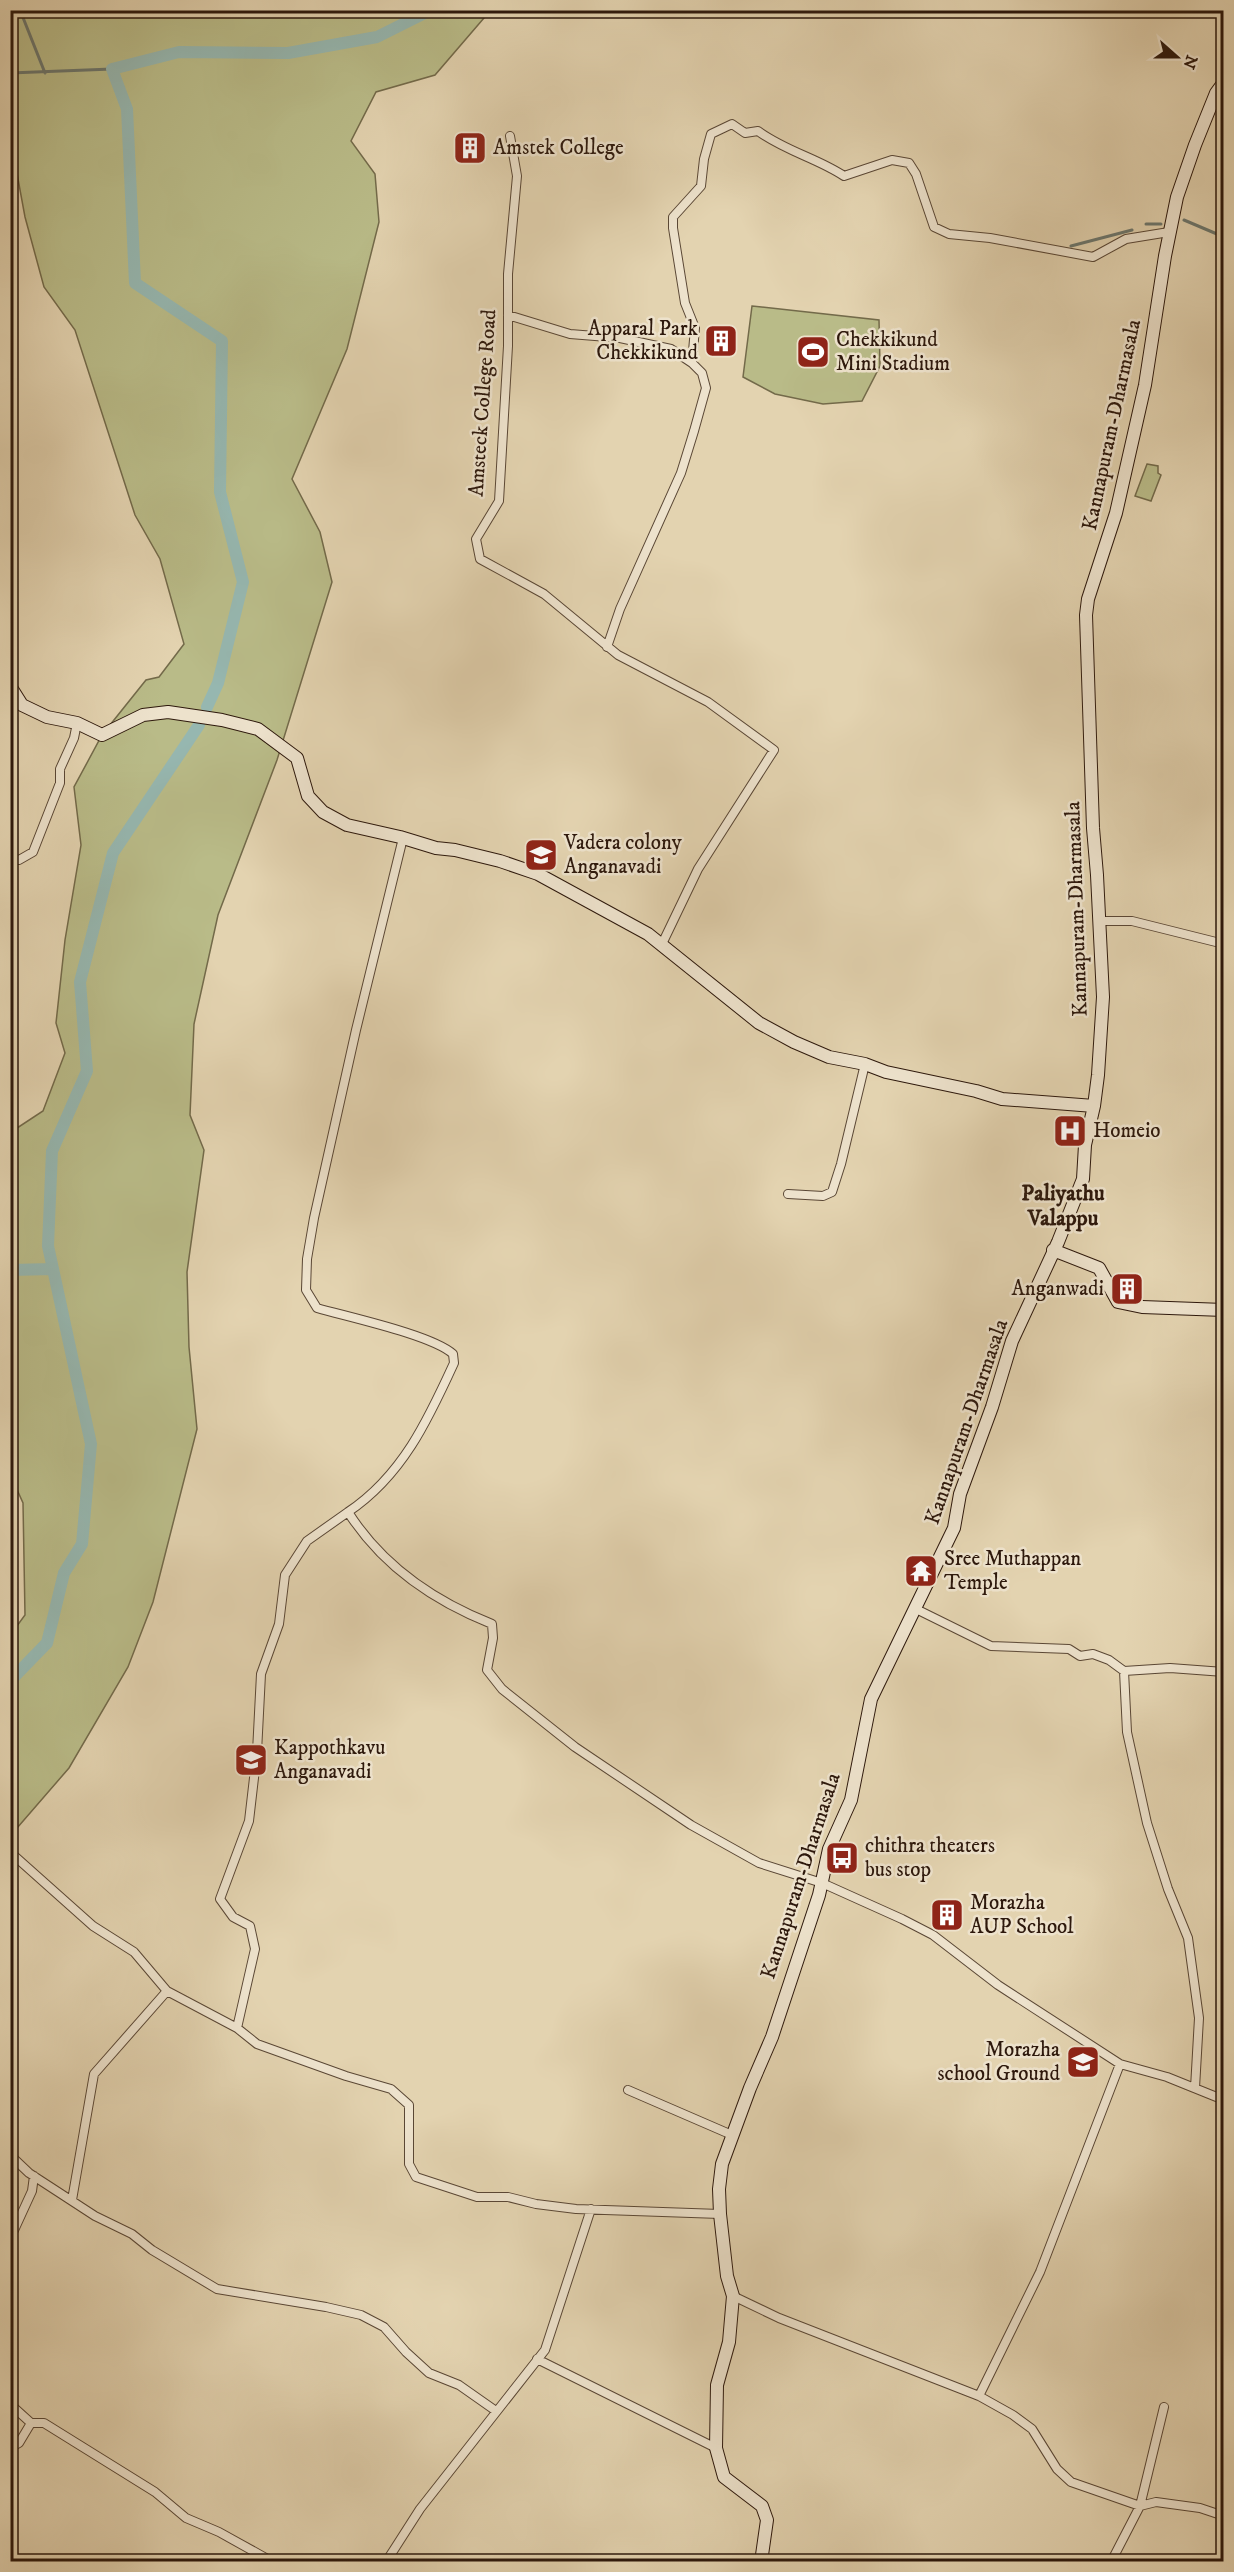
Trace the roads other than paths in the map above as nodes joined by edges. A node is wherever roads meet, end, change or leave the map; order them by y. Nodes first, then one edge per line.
1 (1224, 82) edge
2 (510, 136) dead end
3 (1169, 232) junction
4 (508, 315) junction
5 (692, 363) junction
6 (607, 647) junction
7 (10, 686) edge
8 (77, 723) junction
9 (403, 838) junction
10 (10, 859) edge
11 (1100, 921) junction
12 (662, 944) junction
13 (1224, 944) edge
14 (865, 1064) junction
15 (1094, 1107) junction
16 (788, 1194) dead end
17 (1053, 1250) junction
18 (1224, 1310) edge
19 (348, 1512) junction
20 (916, 1609) junction
21 (1125, 1671) junction
22 (1224, 1672) edge
23 (10, 1851) edge
24 (822, 1883) junction
25 (167, 1991) junction
26 (237, 2028) junction
27 (1120, 2064) junction
28 (1195, 2088) junction
29 (628, 2090) dead end
30 (1224, 2100) edge
31 (732, 2135) junction
32 (10, 2155) edge
33 (34, 2176) junction
34 (72, 2200) junction
35 (591, 2209) junction
36 (720, 2214) junction
37 (10, 2239) edge
38 (733, 2296) junction
39 (537, 2359) junction
40 (979, 2396) junction
41 (10, 2404) edge
42 (1164, 2407) dead end
43 (496, 2410) junction
44 (31, 2423) junction
45 (10, 2448) edge
46 (716, 2448) junction
47 (1140, 2506) junction
48 (1224, 2516) edge
49 (268, 2560) edge
50 (386, 2562) edge
51 (761, 2562) edge
52 (1111, 2562) edge

1 - 3 main road, Kannapuram-Dharmasala
2 - 4 street, Amsteck College Road
3 - 5 street
3 - 11 main road, Kannapuram-Dharmasala
4 - 5 street
4 - 6 street, Amsteck College Road
5 - 6 street
6 - 12 street, Amsteck College Road
7 - 8 main road
8 - 9 main road
8 - 10 street
9 - 12 main road
9 - 19 street
11 - 13 street
11 - 15 main road, Kannapuram-Dharmasala
12 - 14 main road
14 - 15 main road
14 - 16 street
15 - 17 main road, Kannapuram-Dharmasala
17 - 18 main road
17 - 20 main road, Kannapuram-Dharmasala
19 - 24 street
19 - 26 street
20 - 21 street
20 - 24 main road, Kannapuram-Dharmasala
21 - 22 street
21 - 28 street
23 - 25 street
24 - 27 street
24 - 31 main road, Kannapuram-Dharmasala
25 - 26 street
25 - 34 street
26 - 35 street
27 - 28 street
27 - 40 street
28 - 30 street
29 - 31 street
31 - 36 main road, Kannapuram-Dharmasala
32 - 33 street
33 - 34 street
33 - 37 street
34 - 43 street
35 - 36 street
35 - 39 street
36 - 38 main road, Kannapuram-Dharmasala
38 - 40 street
38 - 46 main road, Kannapuram-Dharmasala
39 - 43 street
39 - 46 street
40 - 47 street
41 - 44 street
42 - 47 street
43 - 50 street
44 - 45 street
44 - 49 street
46 - 51 main road, Kannapuram-Dharmasala
47 - 48 street
47 - 52 street

